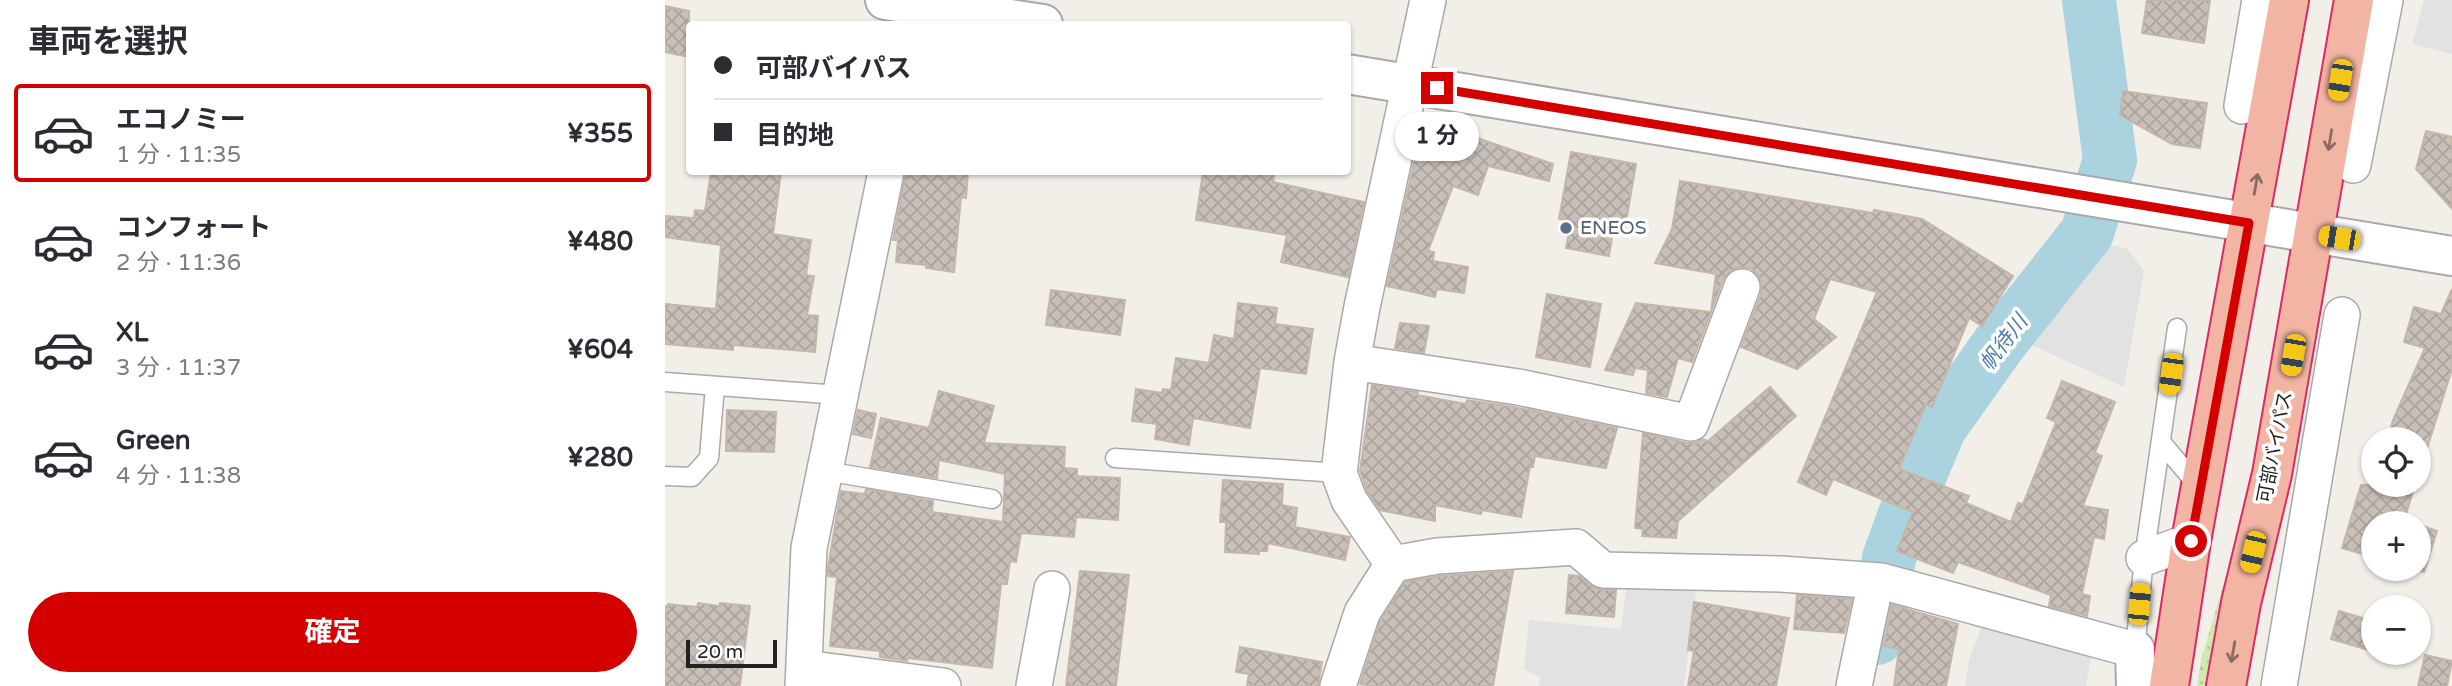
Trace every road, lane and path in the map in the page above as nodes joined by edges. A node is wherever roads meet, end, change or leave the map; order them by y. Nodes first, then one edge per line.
1 (1428, 0) edge
2 (2260, 0) edge
3 (2289, 0) edge
4 (2354, 0) edge
5 (2385, 0) edge
6 (907, 10) edge
7 (1014, 21) edge
8 (1351, 75) edge
9 (1410, 84) junction
10 (2242, 106) dead end
11 (2353, 164) dead end
12 (884, 175) edge
13 (2249, 223) junction
14 (2314, 234) junction
15 (2452, 257) edge
16 (1742, 287) dead end
17 (2342, 315) dead end
18 (2177, 328) dead end
19 (1352, 362) junction
20 (665, 382) edge
21 (715, 386) junction
22 (840, 395) junction
23 (2161, 442) junction
24 (1115, 458) dead end
25 (825, 471) junction
26 (1339, 473) junction
27 (2271, 474) junction
28 (665, 476) edge
29 (2200, 488) junction
30 (992, 499) dead end
31 (2306, 524) junction
32 (2191, 541) junction
33 (2144, 558) junction
34 (1393, 564) junction
35 (2297, 575) junction
36 (1876, 581) junction
37 (1052, 589) dead end
38 (2241, 603) junction
39 (2135, 668) edge
40 (804, 677) edge
41 (943, 686) edge
42 (1034, 686) edge
43 (1338, 686) edge
44 (1854, 686) edge
45 (2169, 686) edge
46 (2227, 686) edge
47 (2279, 686) edge

1 - 9 street
2 - 10 street
13 -> 3 highway
4 -> 14 highway, 可部バイパス
5 - 11 street
6 - 7 street
8 - 9 street
9 - 13 street
9 - 19 street
12 - 22 street
13 - 14 street
13 - 29 highway
14 - 15 street
14 - 27 highway, 可部バイパス
16 - 19 street
17 - 31 street
18 - 23 lane
19 - 26 street
20 - 21 lane
21 - 22 lane
21 - 28 lane
22 - 25 street
23 - 29 lane
23 - 33 lane
24 - 26 lane
25 - 30 lane
25 - 40 street
26 - 34 street
27 - 31 street
27 - 38 highway, 可部バイパス
29 - 32 highway
31 - 35 street
32 - 33 street
32 - 45 highway
33 - 39 lane
34 - 36 street
34 - 43 street
35 - 38 street
35 - 47 street
36 - 39 street
36 - 44 street
37 - 42 street
38 -> 46 highway, 可部バイパス
40 - 41 street

